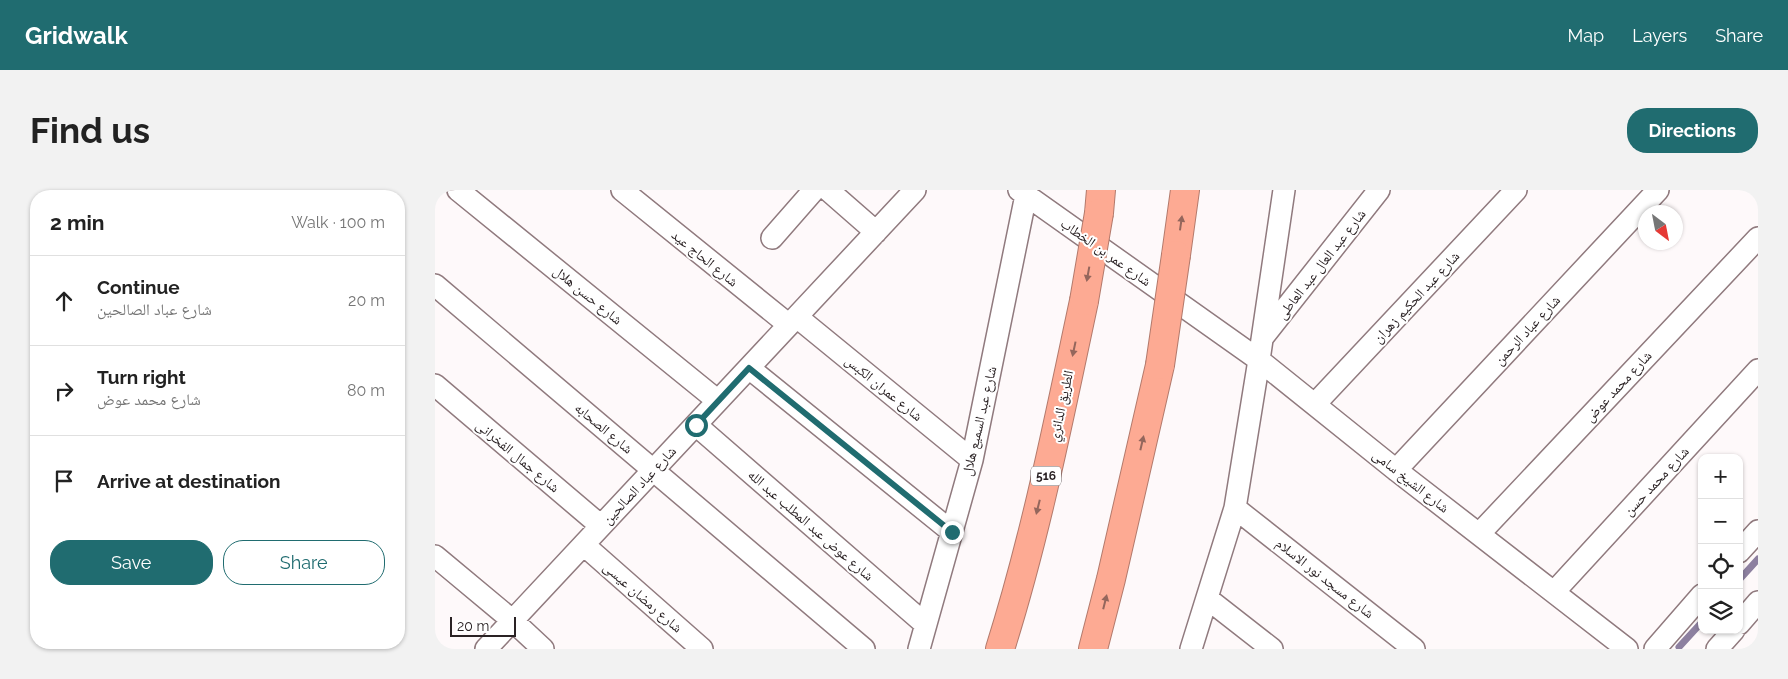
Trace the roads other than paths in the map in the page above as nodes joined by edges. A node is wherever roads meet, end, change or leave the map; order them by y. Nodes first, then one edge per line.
1 (458, 190) edge
2 (622, 190) edge
3 (815, 190) edge
4 (828, 190) edge
5 (915, 190) edge
6 (1185, 190) edge
7 (1284, 190) edge
8 (1379, 190) edge
9 (1516, 190) edge
10 (1658, 190) edge
11 (1024, 192) edge
12 (1100, 201) edge
13 (876, 232) junction
14 (773, 238) dead end
15 (1758, 238) edge
16 (435, 285) edge
17 (1193, 314) joint
18 (793, 321) junction
19 (1263, 338) junction
20 (1259, 360) junction
21 (749, 368) junction
22 (1758, 370) edge
23 (435, 385) edge
24 (718, 401) junction
25 (1315, 404) junction
26 (696, 425) junction
27 (972, 460) junction
28 (654, 470) junction
29 (1397, 470) junction
30 (1235, 508) junction
31 (601, 526) junction
32 (1758, 531) edge
33 (952, 532) junction
34 (1479, 534) junction
35 (584, 545) junction
36 (1743, 548) edge
37 (435, 556) edge
38 (1554, 592) junction
39 (1208, 599) junction
40 (1698, 600) edge
41 (1758, 602) edge
42 (1743, 619) edge
43 (513, 621) junction
44 (925, 624) junction
45 (1730, 634) edge
46 (487, 649) edge
47 (543, 649) edge
48 (703, 649) edge
49 (864, 649) edge
50 (919, 649) edge
51 (1001, 649) edge
52 (1093, 649) edge
53 (1191, 649) edge
54 (1272, 649) edge
55 (1414, 649) edge
56 (1627, 649) edge
57 (1655, 649) edge
58 (1717, 649) edge

1 - 24 street, شارع حسن هلال
2 - 18 street, شارع الحاج عيد
3 - 14 street
4 - 13 street
5 - 13 street, شارع عباد الصالحين
52 -> 6 highway, bridge
7 - 19 street
8 - 19 street, شارع عبد العال عبد العاطى
9 - 25 street, شارع عبد الحكيم زهران
10 - 29 street, شارع عباد الرحمن
11 - 17 street, شارع عمر بن الخطاب
11 - 27 street, شارع عبد السميع هلال
12 -> 51 highway, الطريق الدائري / 516, bridge
13 - 18 street, شارع عباد الصالحين
15 - 34 street, شارع محمد عوض
16 - 28 street, شارع الصحابه
17 - 20 street, شارع الشيخ سامى
18 - 21 street, شارع عباد الصالحين
18 - 27 street, شارع عمران الكبس
19 - 20 street
20 - 25 street, شارع الشيخ سامى
20 - 30 street
21 - 24 street, شارع عباد الصالحين
21 - 33 street
22 - 38 street, شارع محمد حسن
23 - 31 street, شارع جمال الفخرانى
24 - 26 street, شارع عباد الصالحين
25 - 29 street, شارع الشيخ سامى
26 - 28 street, شارع عباد الصالحين
26 - 44 street, شارع عوض عبد المطلب عبد الله
27 - 33 street, شارع عبد السميع هلال
28 - 31 street, شارع عباد الصالحين
28 - 49 street, شارع الصحابه
29 - 34 street, شارع الشيخ سامى
30 - 39 street
30 - 55 street, شارع مسجد نور الاسلام
31 - 35 street, شارع عباد الصالحين
32 - 36 street
33 - 44 street, شارع عبد السميع هلال
34 - 38 street, شارع الشيخ سامى
35 - 43 street, شارع عباد الصالحين
35 - 48 street, شارع رمضان عيسى
37 - 43 street
38 - 56 street, شارع الشيخ سامى
39 - 53 street
39 - 54 street
40 - 57 street
41 - 42 street
43 - 46 street, شارع عباد الصالحين
43 - 47 street
44 - 50 street, شارع عبد السميع هلال
45 - 58 street

